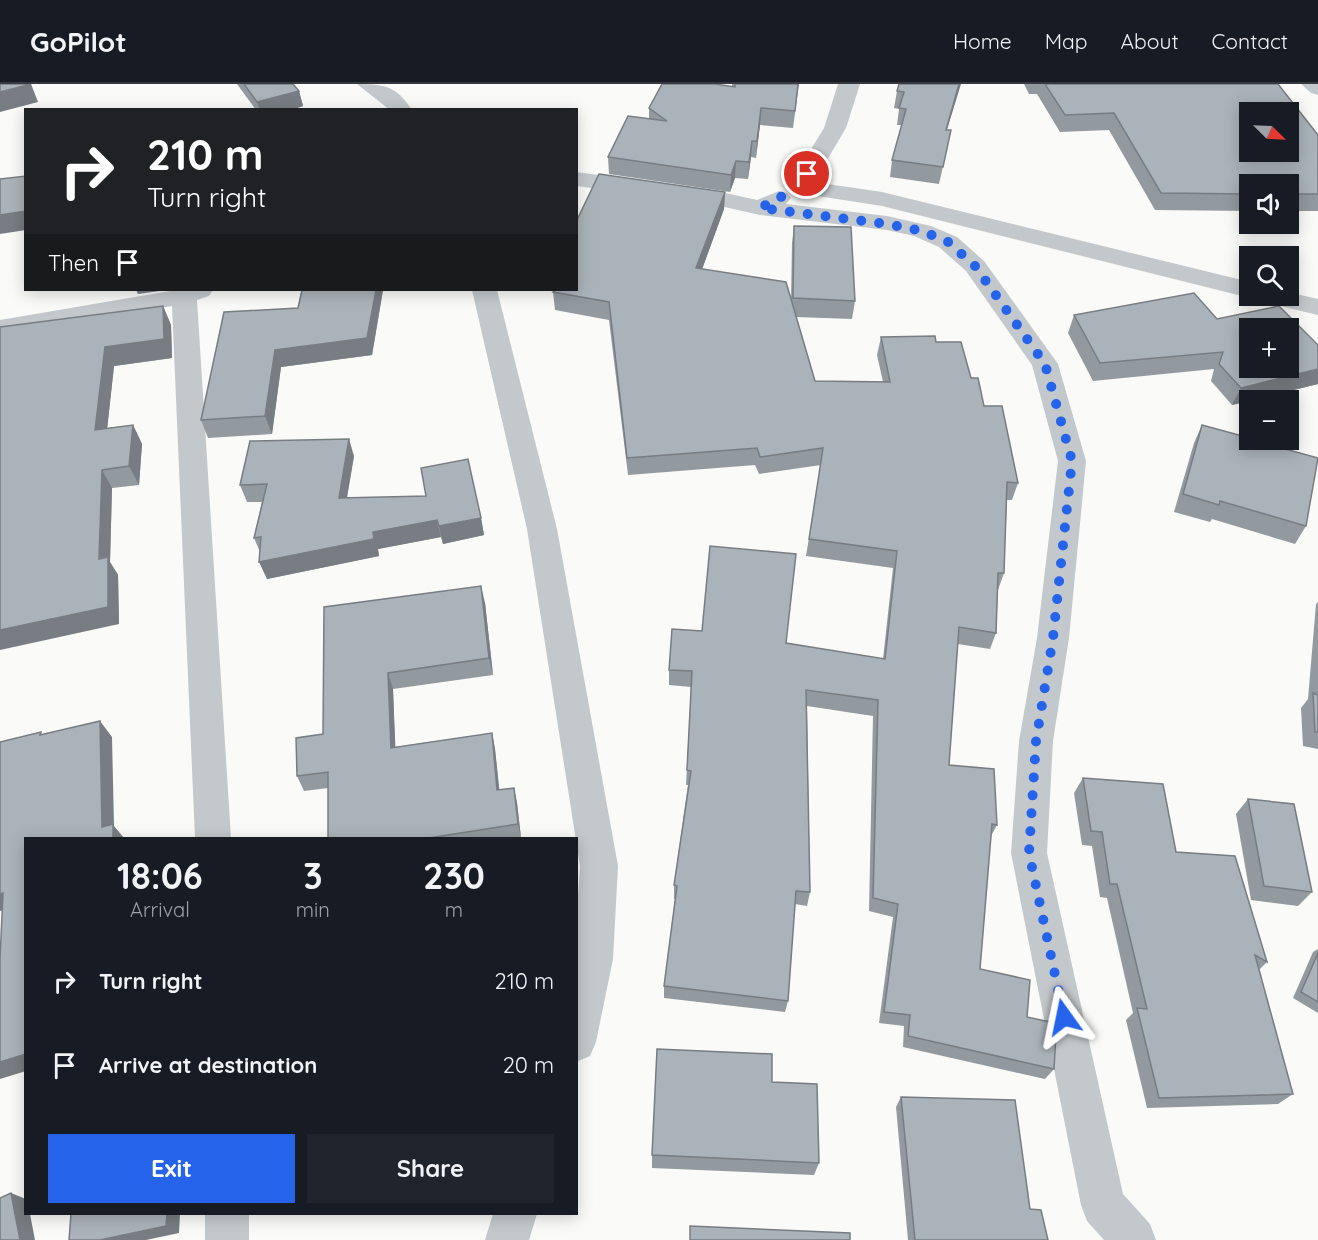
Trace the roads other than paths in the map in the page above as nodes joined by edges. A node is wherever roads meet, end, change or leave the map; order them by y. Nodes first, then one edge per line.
1 (368, 84) edge
2 (849, 84) edge
3 (1312, 84) edge
4 (1318, 89) edge
5 (400, 108) edge
6 (578, 179) edge
7 (800, 187) junction
8 (760, 208) junction
9 (1239, 287) edge
10 (484, 291) edge
11 (192, 293) edge
12 (1299, 302) edge
13 (1318, 307) edge
14 (0, 328) edge
15 (213, 837) edge
16 (578, 1032) edge
17 (226, 1215) edge
18 (515, 1215) edge
19 (227, 1240) edge
20 (507, 1240) edge
21 (1134, 1240) edge

1 - 5 street
2 - 7 street
3 - 4 street
6 - 8 street
7 - 8 street
7 - 9 street
8 - 21 street
10 - 16 street
11 - 14 street
11 - 15 street
12 - 13 street
17 - 19 street
18 - 20 street

